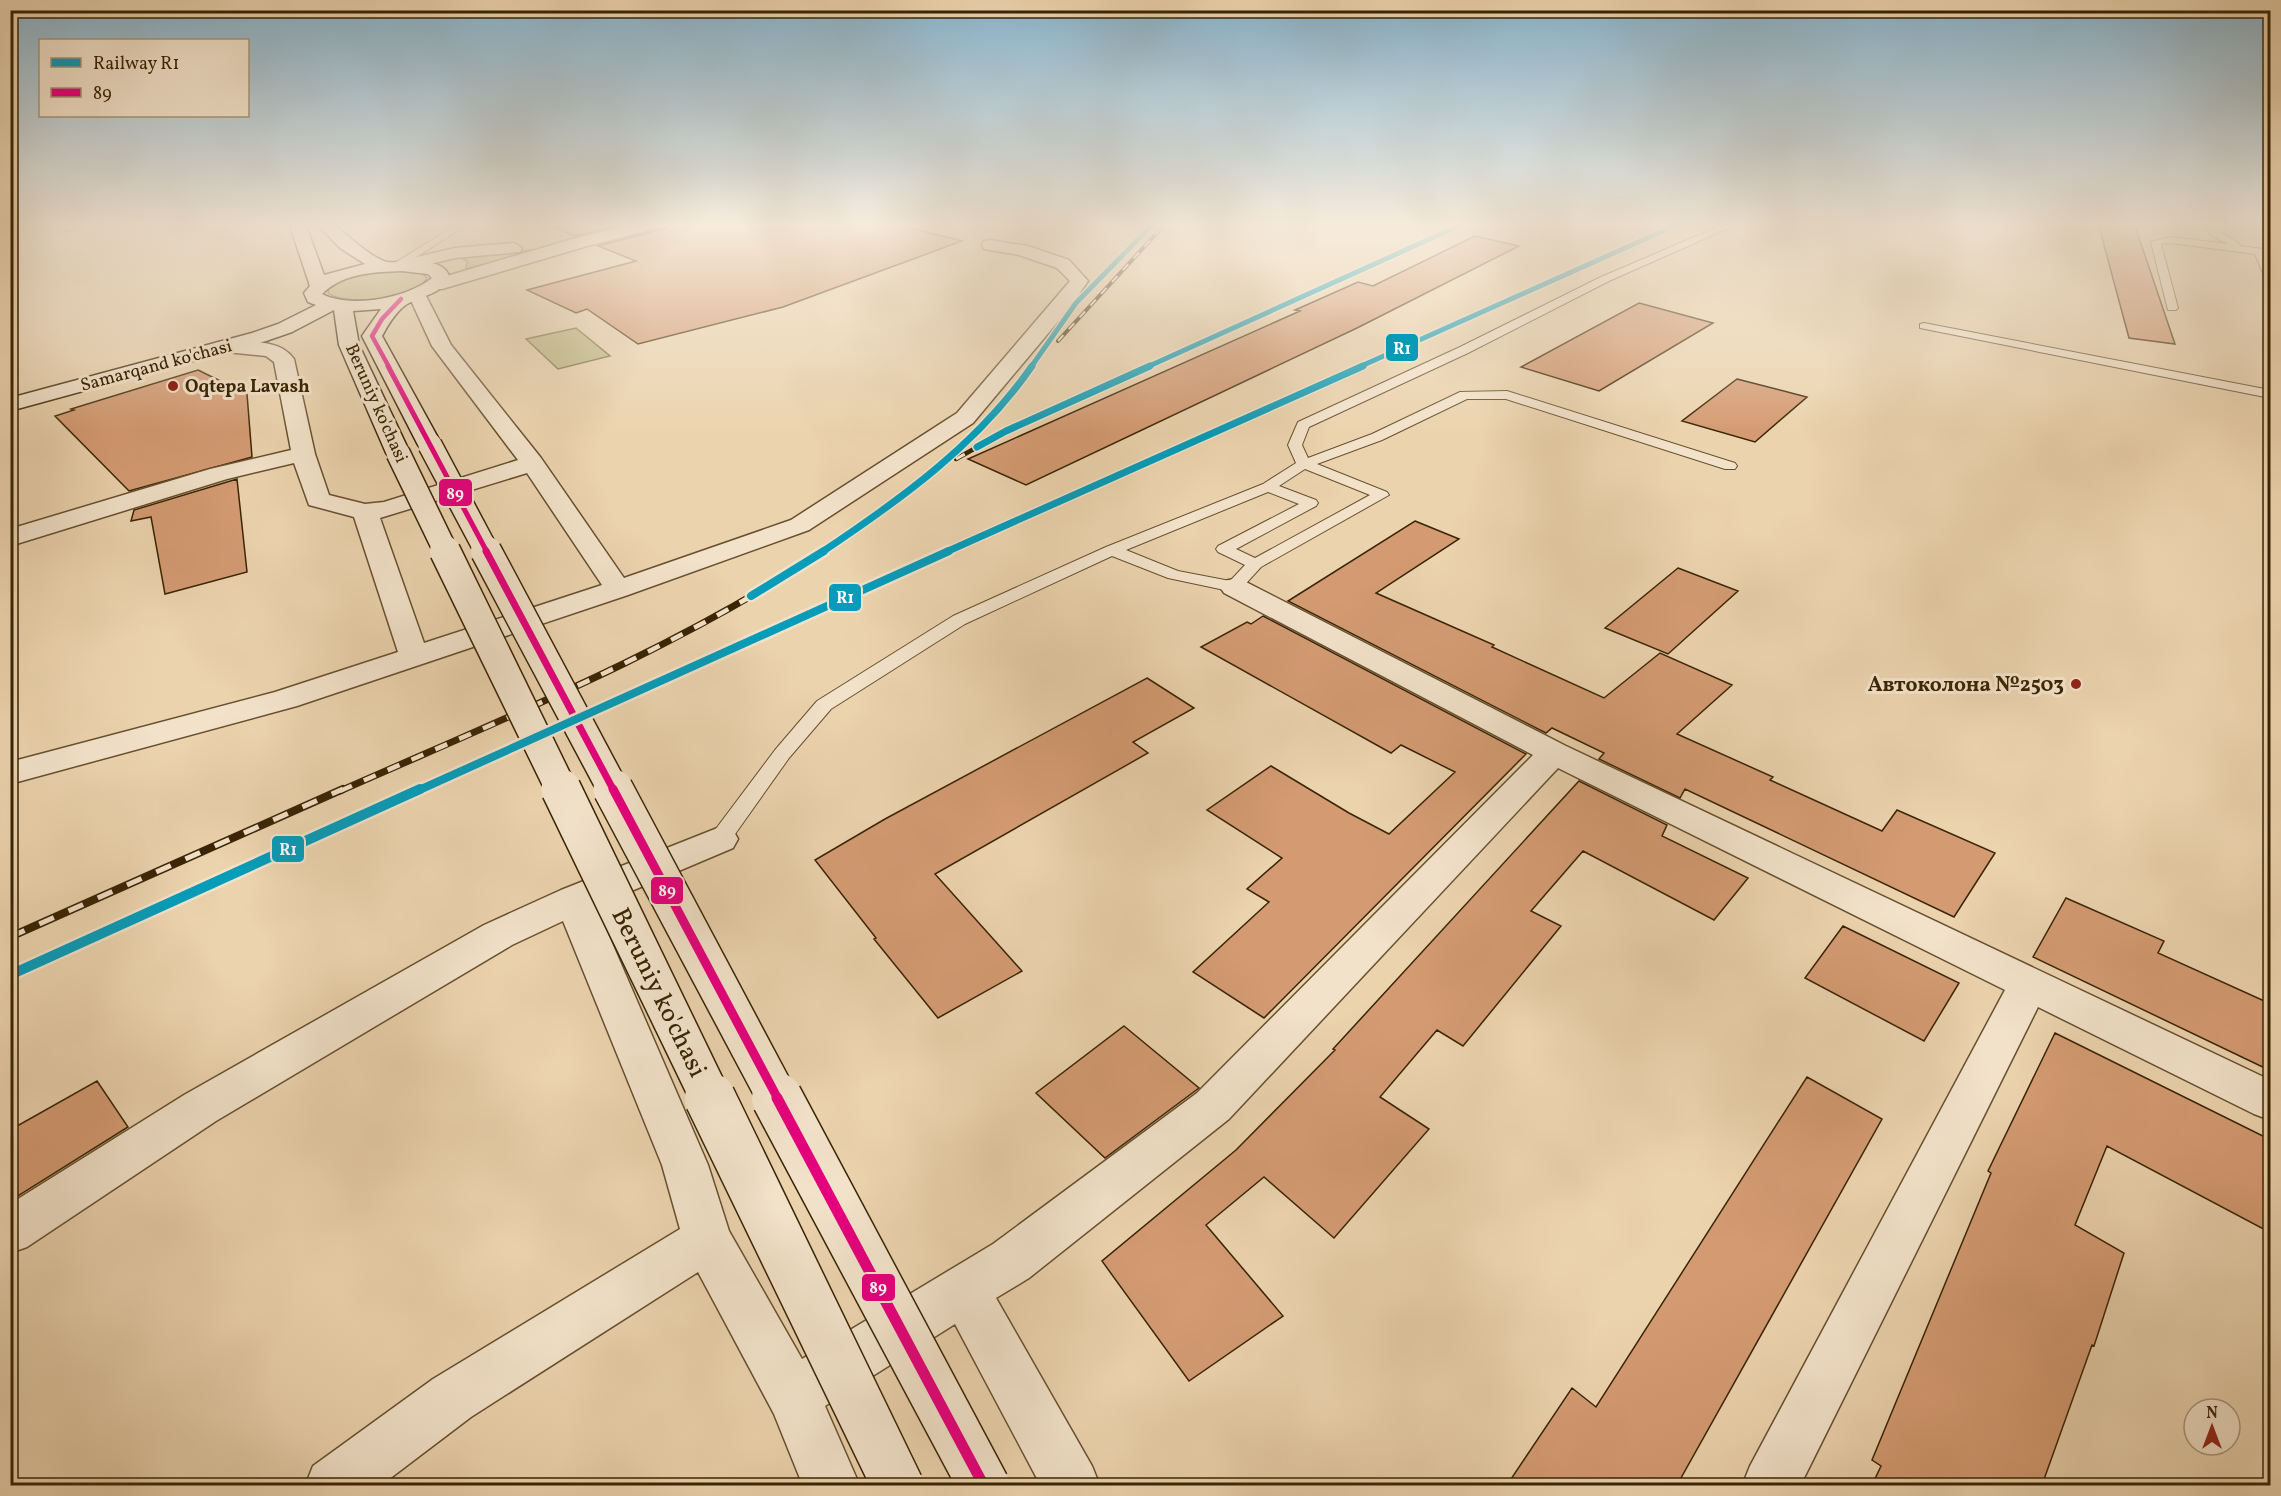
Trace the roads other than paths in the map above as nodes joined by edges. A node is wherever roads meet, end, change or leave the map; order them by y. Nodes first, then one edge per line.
1 (325, 293) edge
2 (331, 293) edge
3 (418, 293) junction
4 (1069, 293) edge
5 (1578, 293) edge
6 (2168, 293) edge
7 (327, 298) junction
8 (2172, 308) dead end
9 (1924, 326) dead end
10 (259, 337) junction
11 (349, 345) junction
12 (223, 347) junction
13 (10, 392) edge
14 (2271, 394) edge
15 (10, 405) edge
16 (414, 449) junction
17 (303, 454) junction
18 (533, 463) junction
19 (1304, 464) junction
20 (1730, 465) dead end
21 (1268, 486) junction
22 (365, 512) junction
23 (10, 538) edge
24 (1112, 550) junction
25 (1244, 575) junction
26 (618, 589) junction
27 (414, 656) junction
28 (1554, 753) junction
29 (10, 773) edge
30 (720, 839) joint
31 (574, 900) junction
32 (2029, 984) junction
33 (2271, 1101) edge
34 (10, 1231) edge
35 (707, 1239) junction
36 (964, 1290) junction
37 (793, 1395) junction
38 (333, 1485) edge
39 (832, 1485) edge
40 (898, 1485) edge
41 (984, 1485) edge
42 (1072, 1485) edge
43 (1770, 1485) edge

1 - 7 street, Beruniy ko'chasi
2 - 7 street
3 - 7 street
3 - 16 street, Beruniy ko'chasi
3 - 18 street
4 - 26 street
5 - 19 lane
6 - 8 lane
7 - 10 street, Samarqand ko'chasi
7 - 11 street, Beruniy ko'chasi
7 - 13 street, Samarqand ko'chasi
9 - 14 lane
10 - 11 street
10 - 12 street, Samarqand ko'chasi
11 - 16 street, Beruniy ko'chasi
12 - 15 street, Samarqand ko'chasi
12 - 17 street
16 - 40 street, Beruniy ko'chasi, bridge
16 - 41 street, Beruniy ko'chasi, bridge
17 - 22 street
17 - 23 street
18 - 22 street
18 - 26 street
19 - 20 lane
19 - 21 lane
19 - 25 lane
21 - 24 lane
21 - 25 lane
22 - 27 street
24 - 25 lane
24 - 30 lane
25 - 28 street
26 - 27 street
27 - 29 street
28 - 32 street
28 - 36 street
30 - 31 street
31 - 34 street
31 - 35 street
32 - 33 street
32 - 43 street
35 - 37 street
35 - 38 street
36 - 37 street
36 - 42 street
37 - 39 street

